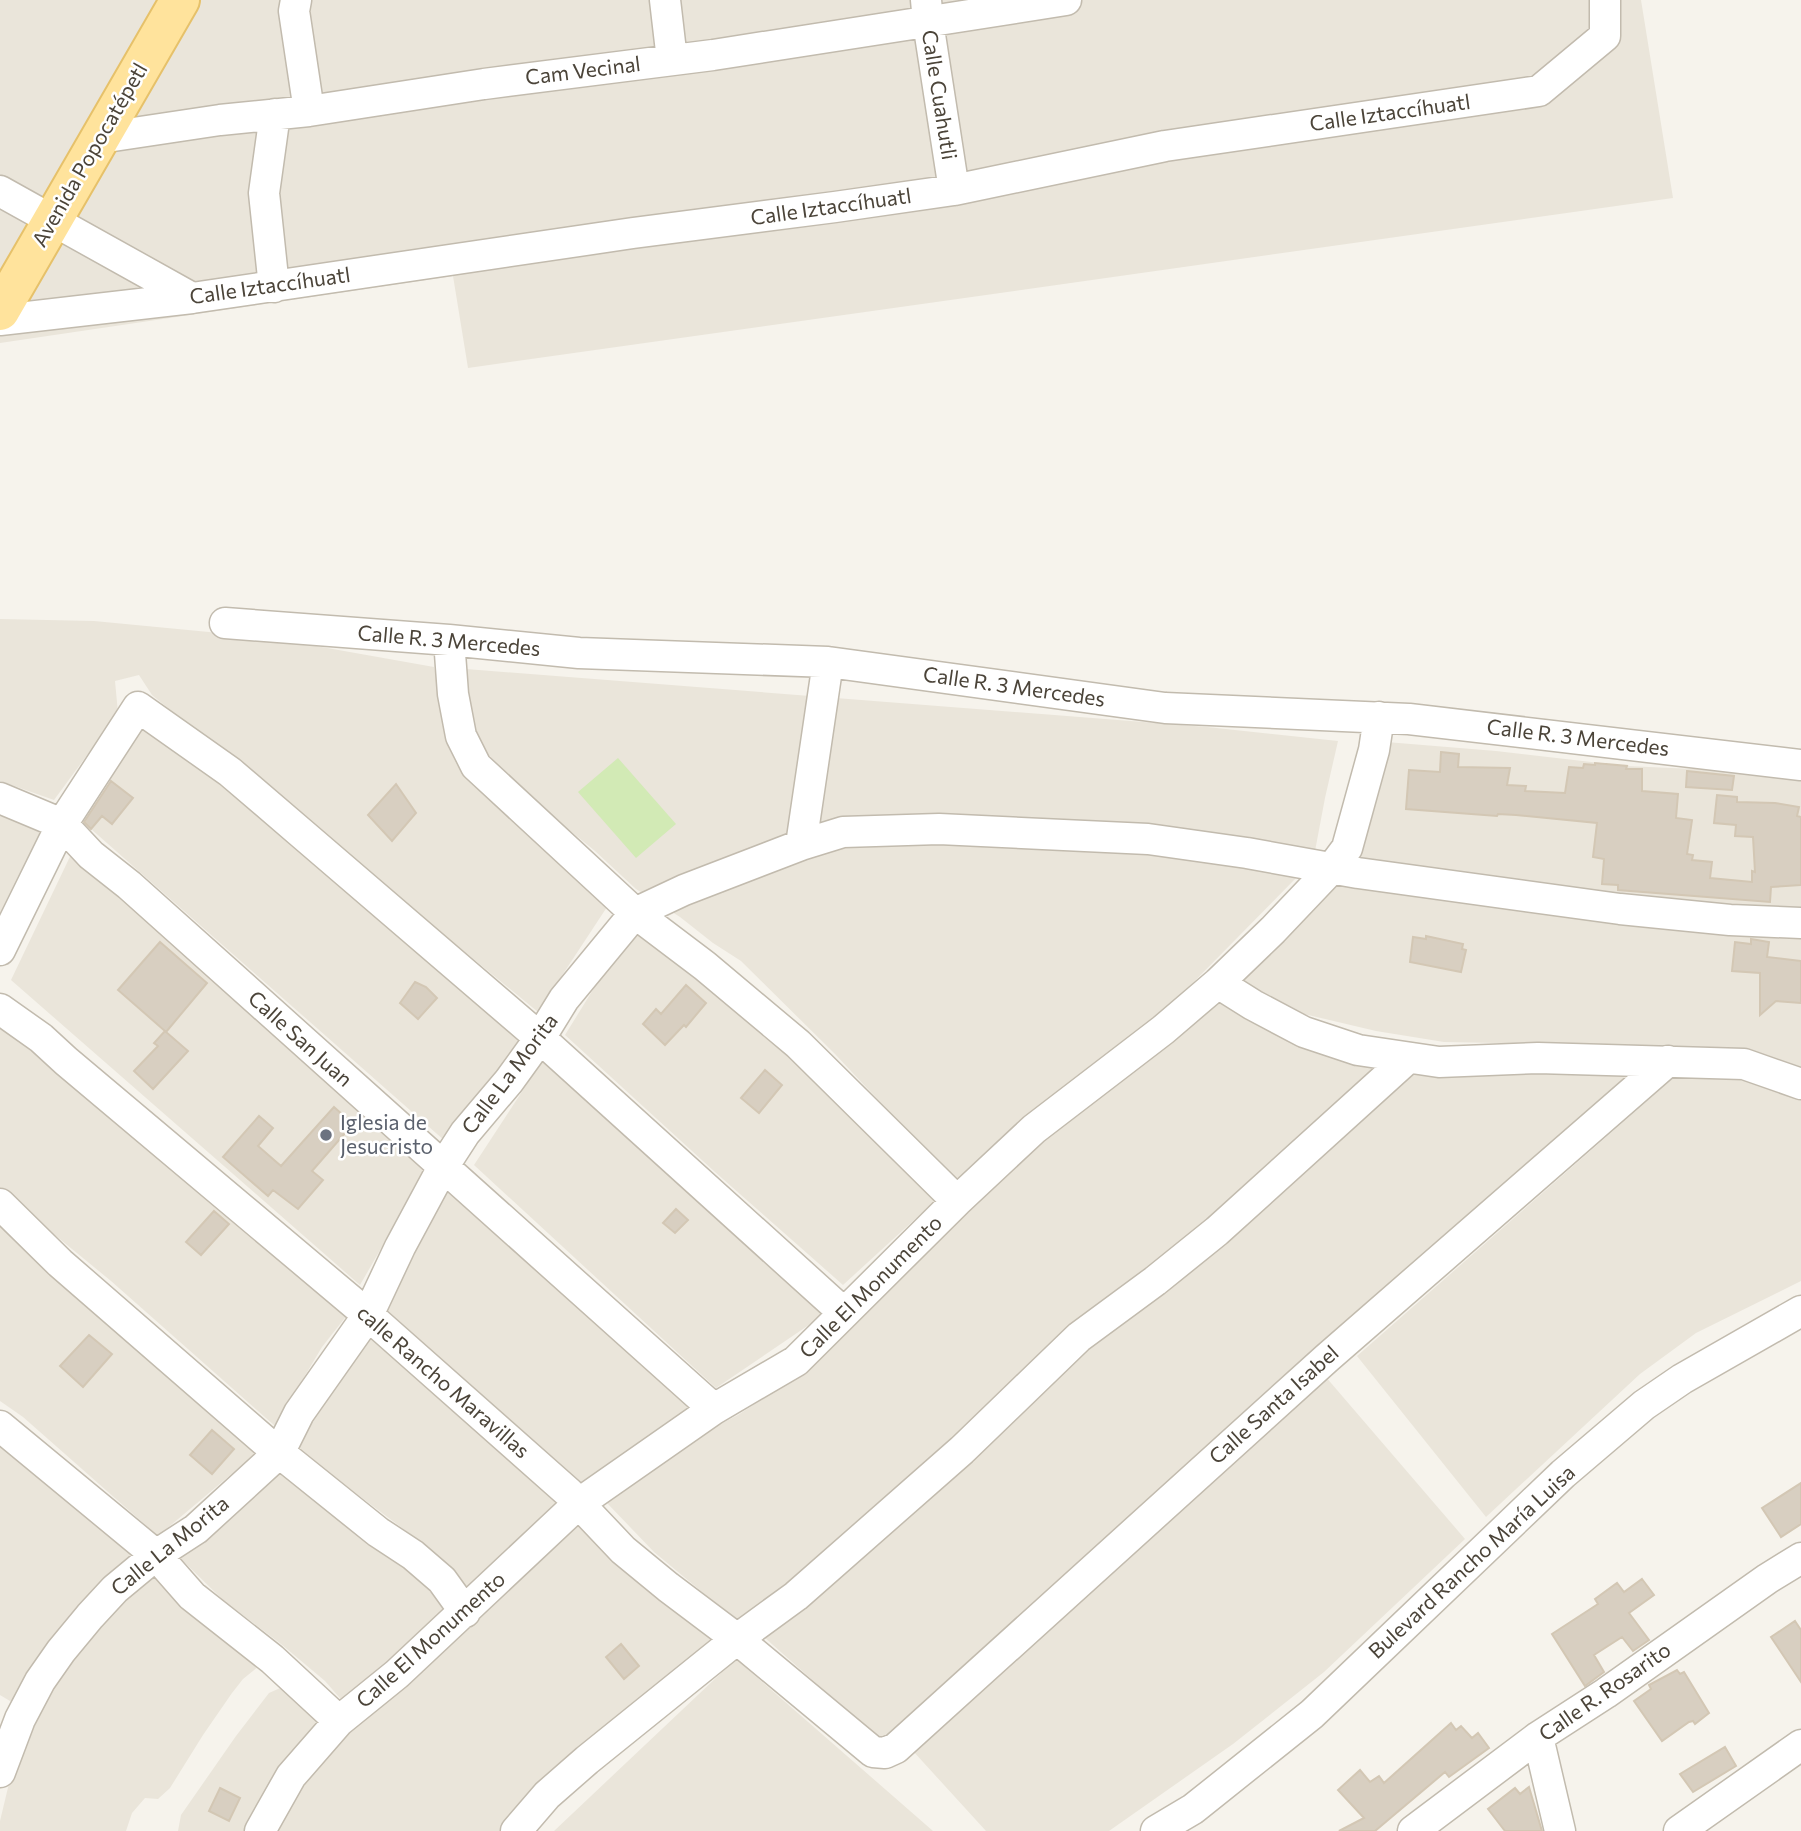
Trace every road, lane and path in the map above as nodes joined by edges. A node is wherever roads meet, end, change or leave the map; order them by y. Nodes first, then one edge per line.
1 (180, 0) edge
2 (296, 0) edge
3 (664, 0) edge
4 (1066, 0) edge
5 (1605, 0) edge
6 (927, 11) edge
7 (672, 60) junction
8 (309, 111) junction
9 (275, 114) junction
10 (100, 138) junction
11 (954, 190) junction
12 (0, 191) edge
13 (51, 221) junction
14 (274, 286) junction
15 (192, 298) junction
16 (0, 311) edge
17 (0, 320) edge
18 (225, 623) dead end
19 (449, 640) junction
20 (828, 662) junction
21 (1379, 717) junction
22 (1801, 765) edge
23 (0, 798) edge
24 (62, 824) junction
25 (801, 845) junction
26 (1332, 868) junction
27 (635, 913) junction
28 (1801, 923) edge
29 (0, 950) edge
30 (1218, 984) junction
31 (0, 1009) edge
32 (540, 1038) junction
33 (1408, 1058) junction
34 (1668, 1061) junction
35 (1801, 1084) edge
36 (443, 1167) junction
37 (957, 1201) junction
38 (0, 1204) edge
39 (1801, 1311) edge
40 (844, 1313) junction
41 (368, 1315) junction
42 (1801, 1331) edge
43 (714, 1409) junction
44 (0, 1426) edge
45 (279, 1453) junction
46 (579, 1504) junction
47 (156, 1555) junction
48 (1801, 1558) edge
49 (465, 1612) junction
50 (737, 1639) junction
51 (339, 1721) junction
52 (1538, 1737) junction
53 (1801, 1745) edge
54 (885, 1753) joint
55 (0, 1772) edge
56 (260, 1831) edge
57 (516, 1831) edge
58 (1156, 1831) edge
59 (1181, 1831) edge
60 (1413, 1831) edge
61 (1560, 1831) edge
62 (1679, 1831) edge

1 - 10 main road, Avenida Popocatépetl
2 - 8 street
3 - 7 street
4 - 6 street, Cam Vecinal
5 - 11 street, Calle Iztaccíhuatl
6 - 7 street, Cam Vecinal
6 - 11 street, Calle Cuahutli
7 - 8 street, Cam Vecinal
8 - 9 street, Cam Vecinal
9 - 10 street, Cam Vecinal
9 - 14 street
10 - 13 main road, Avenida Popocatépetl
11 - 14 street, Calle Iztaccíhuatl
12 - 13 street
13 - 15 street
13 - 16 main road, Avenida Popocatépetl
14 - 15 street, Calle Iztaccíhuatl
15 - 17 street, Calle Iztaccíhuatl
18 - 19 street, Calle R. 3 Mercedes
19 - 20 street, Calle R. 3 Mercedes
19 - 27 street
20 - 21 street, Calle R. 3 Mercedes
20 - 25 street
21 - 22 street, Calle R. 3 Mercedes
21 - 26 street, Calle El Monumento
23 - 24 street, Calle San Juan
24 - 29 street
24 - 32 street
24 - 36 street, Calle San Juan
25 - 26 street
25 - 27 street
26 - 28 street
26 - 30 street, Calle El Monumento
27 - 32 street, Calle La Morita
27 - 37 street
30 - 33 street
30 - 37 street, Calle El Monumento
31 - 41 street, calle Rancho Maravillas
32 - 36 street, Calle La Morita
32 - 40 street
33 - 34 street
33 - 50 street
34 - 35 street
34 - 54 street, Calle Santa Isabel
36 - 41 street, Calle La Morita
36 - 43 street, Calle San Juan
37 - 40 street, Calle El Monumento
38 - 45 street
39 - 58 street, Bulevard Rancho María Luisa
40 - 43 street, Calle El Monumento
41 - 45 street, Calle La Morita
41 - 46 street, calle Rancho Maravillas
42 - 59 street
43 - 46 street, Calle El Monumento
44 - 47 street
45 - 47 street, Calle La Morita
45 - 49 street
46 - 49 street, Calle El Monumento
46 - 50 street, calle Rancho Maravillas
47 - 51 street
47 - 55 street, Calle La Morita
48 - 52 street, Calle R. Rosarito
49 - 51 street, Calle El Monumento
50 - 54 street, calle Rancho Maravillas
50 - 57 street
51 - 56 street, Calle El Monumento
52 - 60 street, Calle R. Rosarito
52 - 61 street
53 - 62 street

